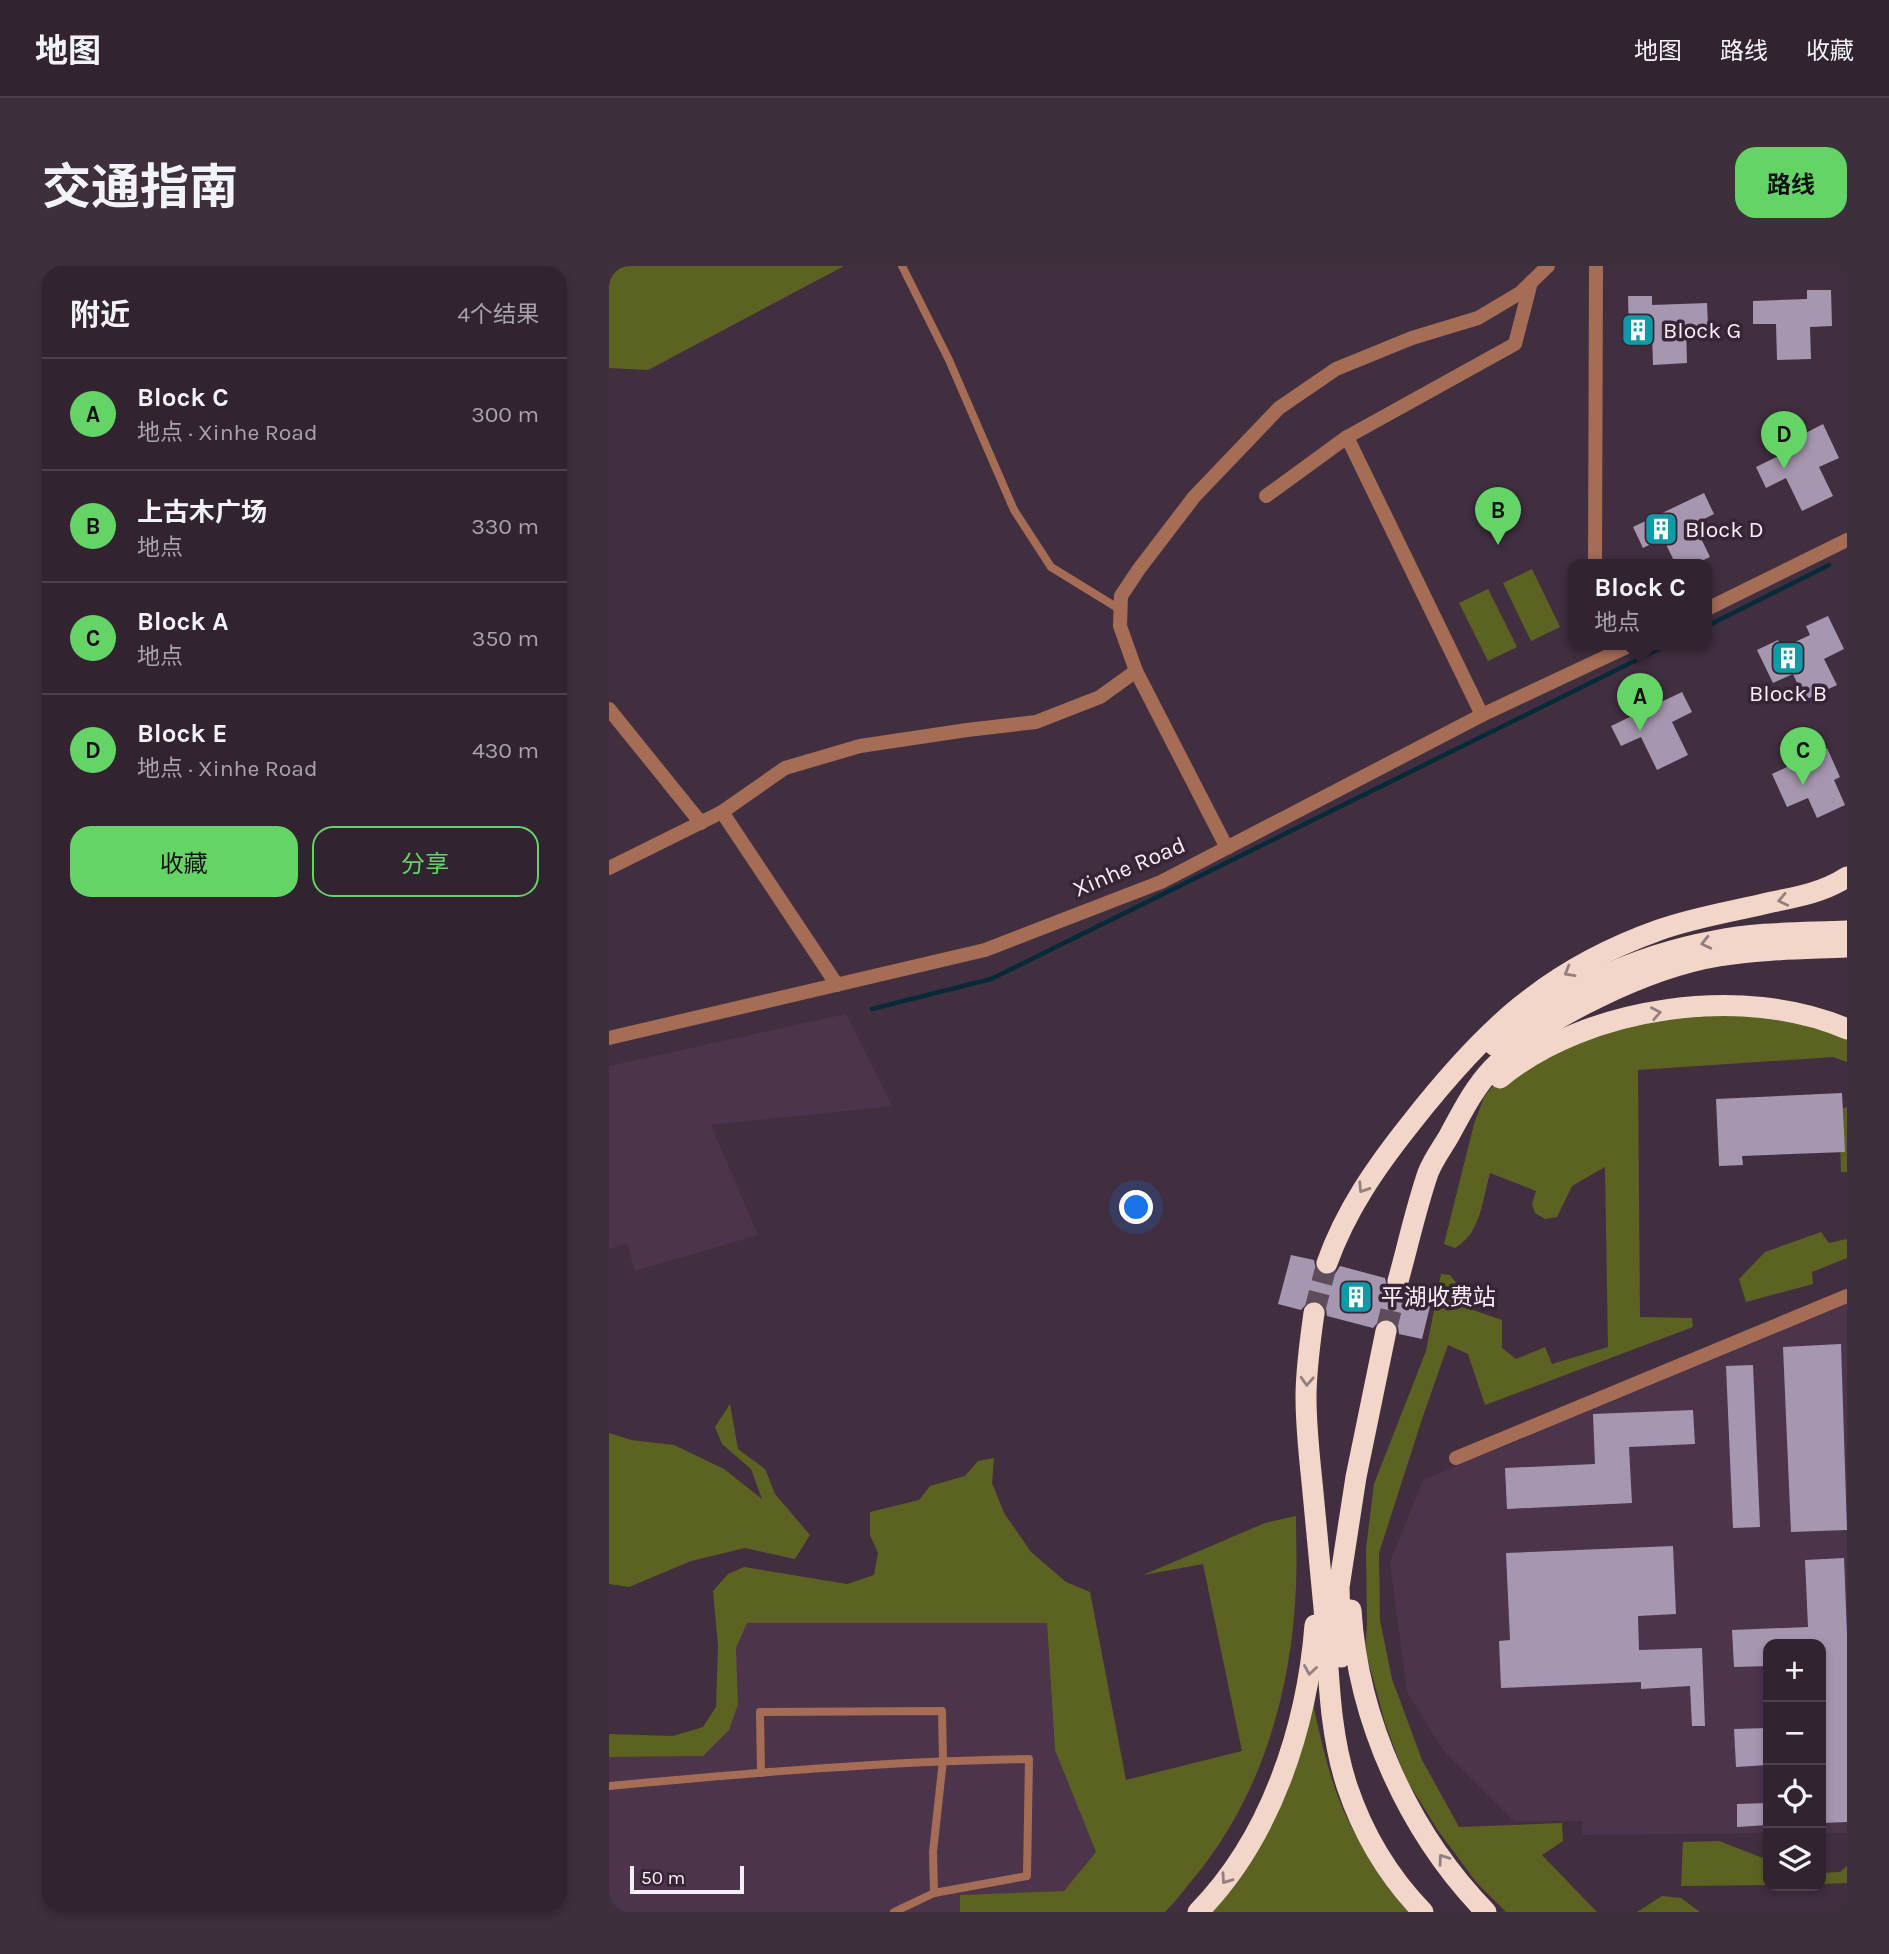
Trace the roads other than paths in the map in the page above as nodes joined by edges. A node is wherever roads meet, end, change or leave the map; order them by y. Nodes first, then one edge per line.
1 (902, 266) edge
2 (1548, 266) edge
3 (1596, 266) edge
4 (1531, 282) junction
5 (1347, 437) junction
6 (1266, 496) dead end
7 (1847, 540) edge
8 (1595, 559) edge
9 (1712, 606) edge
10 (1121, 610) junction
11 (1594, 650) edge
12 (1621, 650) edge
13 (1594, 663) junction
14 (1136, 671) junction
15 (609, 709) edge
16 (1482, 715) junction
17 (615, 724) edge
18 (722, 813) junction
19 (701, 823) junction
20 (1227, 848) junction
21 (609, 867) edge
22 (1847, 877) edge
23 (1847, 931) edge
24 (1847, 947) edge
25 (838, 985) junction
26 (1847, 1029) edge
27 (609, 1038) edge
28 (1383, 1158) junction
29 (1429, 1171) junction
30 (1327, 1263) tunnel mouth
31 (1398, 1281) tunnel mouth
32 (1847, 1296) edge
33 (1314, 1313) tunnel mouth
34 (1386, 1331) tunnel mouth
35 (1456, 1458) dead end
36 (1356, 1477) junction
37 (1312, 1479) junction
38 (943, 1760) junction
39 (761, 1773) junction
40 (609, 1786) edge
41 (934, 1893) junction
42 (894, 1912) edge
43 (1198, 1912) edge
44 (1423, 1912) edge
45 (1441, 1912) edge
46 (1486, 1912) edge

1 - 10 lane
2 - 4 street
3 - 8 street
4 - 5 street
4 - 10 street
5 - 6 street
5 - 16 street
7 - 9 street
10 - 14 street
11 - 13 street
12 - 13 street, Xinhe Road
13 - 16 street, Xinhe Road
14 - 18 street
14 - 20 street
15 - 17 street
16 - 20 street, Xinhe Road
17 - 19 street
18 - 19 street
18 - 25 street
19 - 21 street
20 - 25 street, Xinhe Road
22 -> 28 highway
23 -> 28 highway
24 - 29 highway
25 - 27 street, Xinhe Road
29 -> 26 highway
28 -> 30 highway
29 - 31 highway
32 - 35 street
33 -> 37 highway
34 - 36 highway
36 - 45 highway
46 -> 36 highway
37 -> 43 highway
37 - 44 highway
38 - 39 lane
38 - 39 lane
38 - 41 lane
38 - 41 lane
39 - 40 lane
41 - 42 lane

